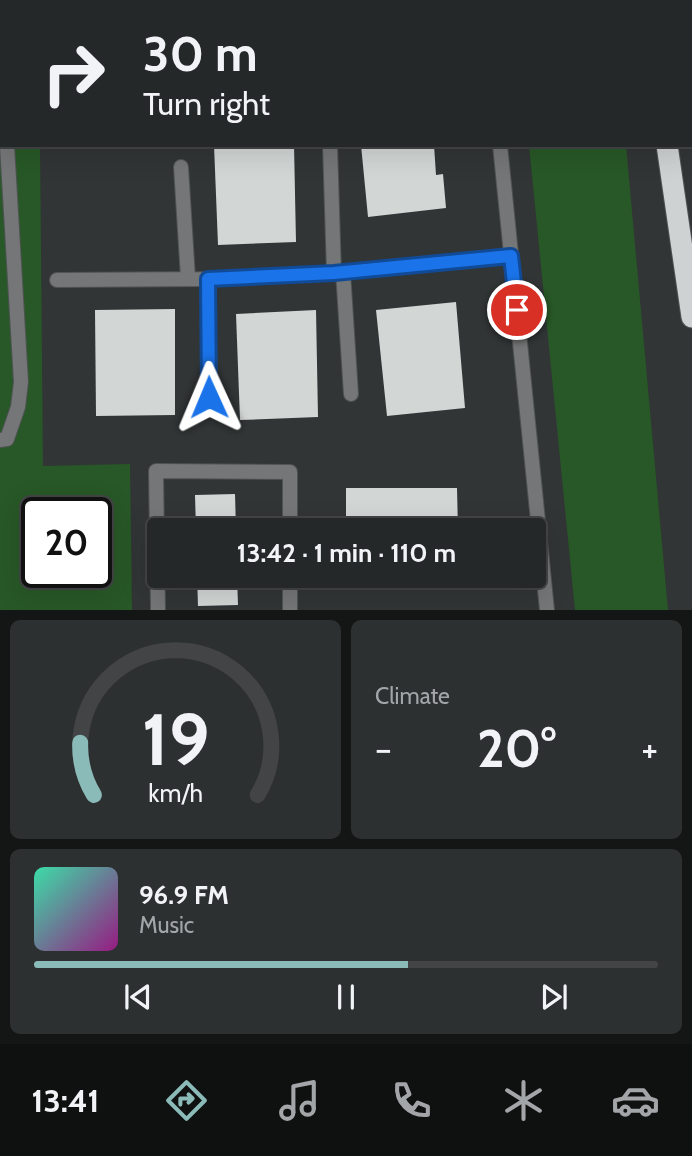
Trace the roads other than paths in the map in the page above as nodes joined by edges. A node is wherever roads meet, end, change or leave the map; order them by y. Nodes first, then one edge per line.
1 (7, 147) edge
2 (330, 147) edge
3 (500, 147) edge
4 (667, 147) edge
5 (181, 167) dead end
6 (511, 256) junction
7 (339, 273) junction
8 (188, 278) junction
9 (57, 279) dead end
10 (208, 279) junction
11 (692, 317) edge
12 (351, 394) dead end
13 (209, 397) dead end
14 (0, 440) edge
15 (157, 518) edge
16 (290, 518) edge
17 (158, 588) edge
18 (290, 588) edge
19 (158, 610) edge
20 (290, 610) edge
21 (547, 610) edge

1 - 14 street
2 - 7 street
3 - 6 street
4 - 11 highway
5 - 8 street
6 - 7 street
6 - 21 street
7 - 10 street
7 - 12 street
8 - 9 street
8 - 10 street
10 - 13 street
15 - 16 street
17 - 19 street
18 - 20 street

